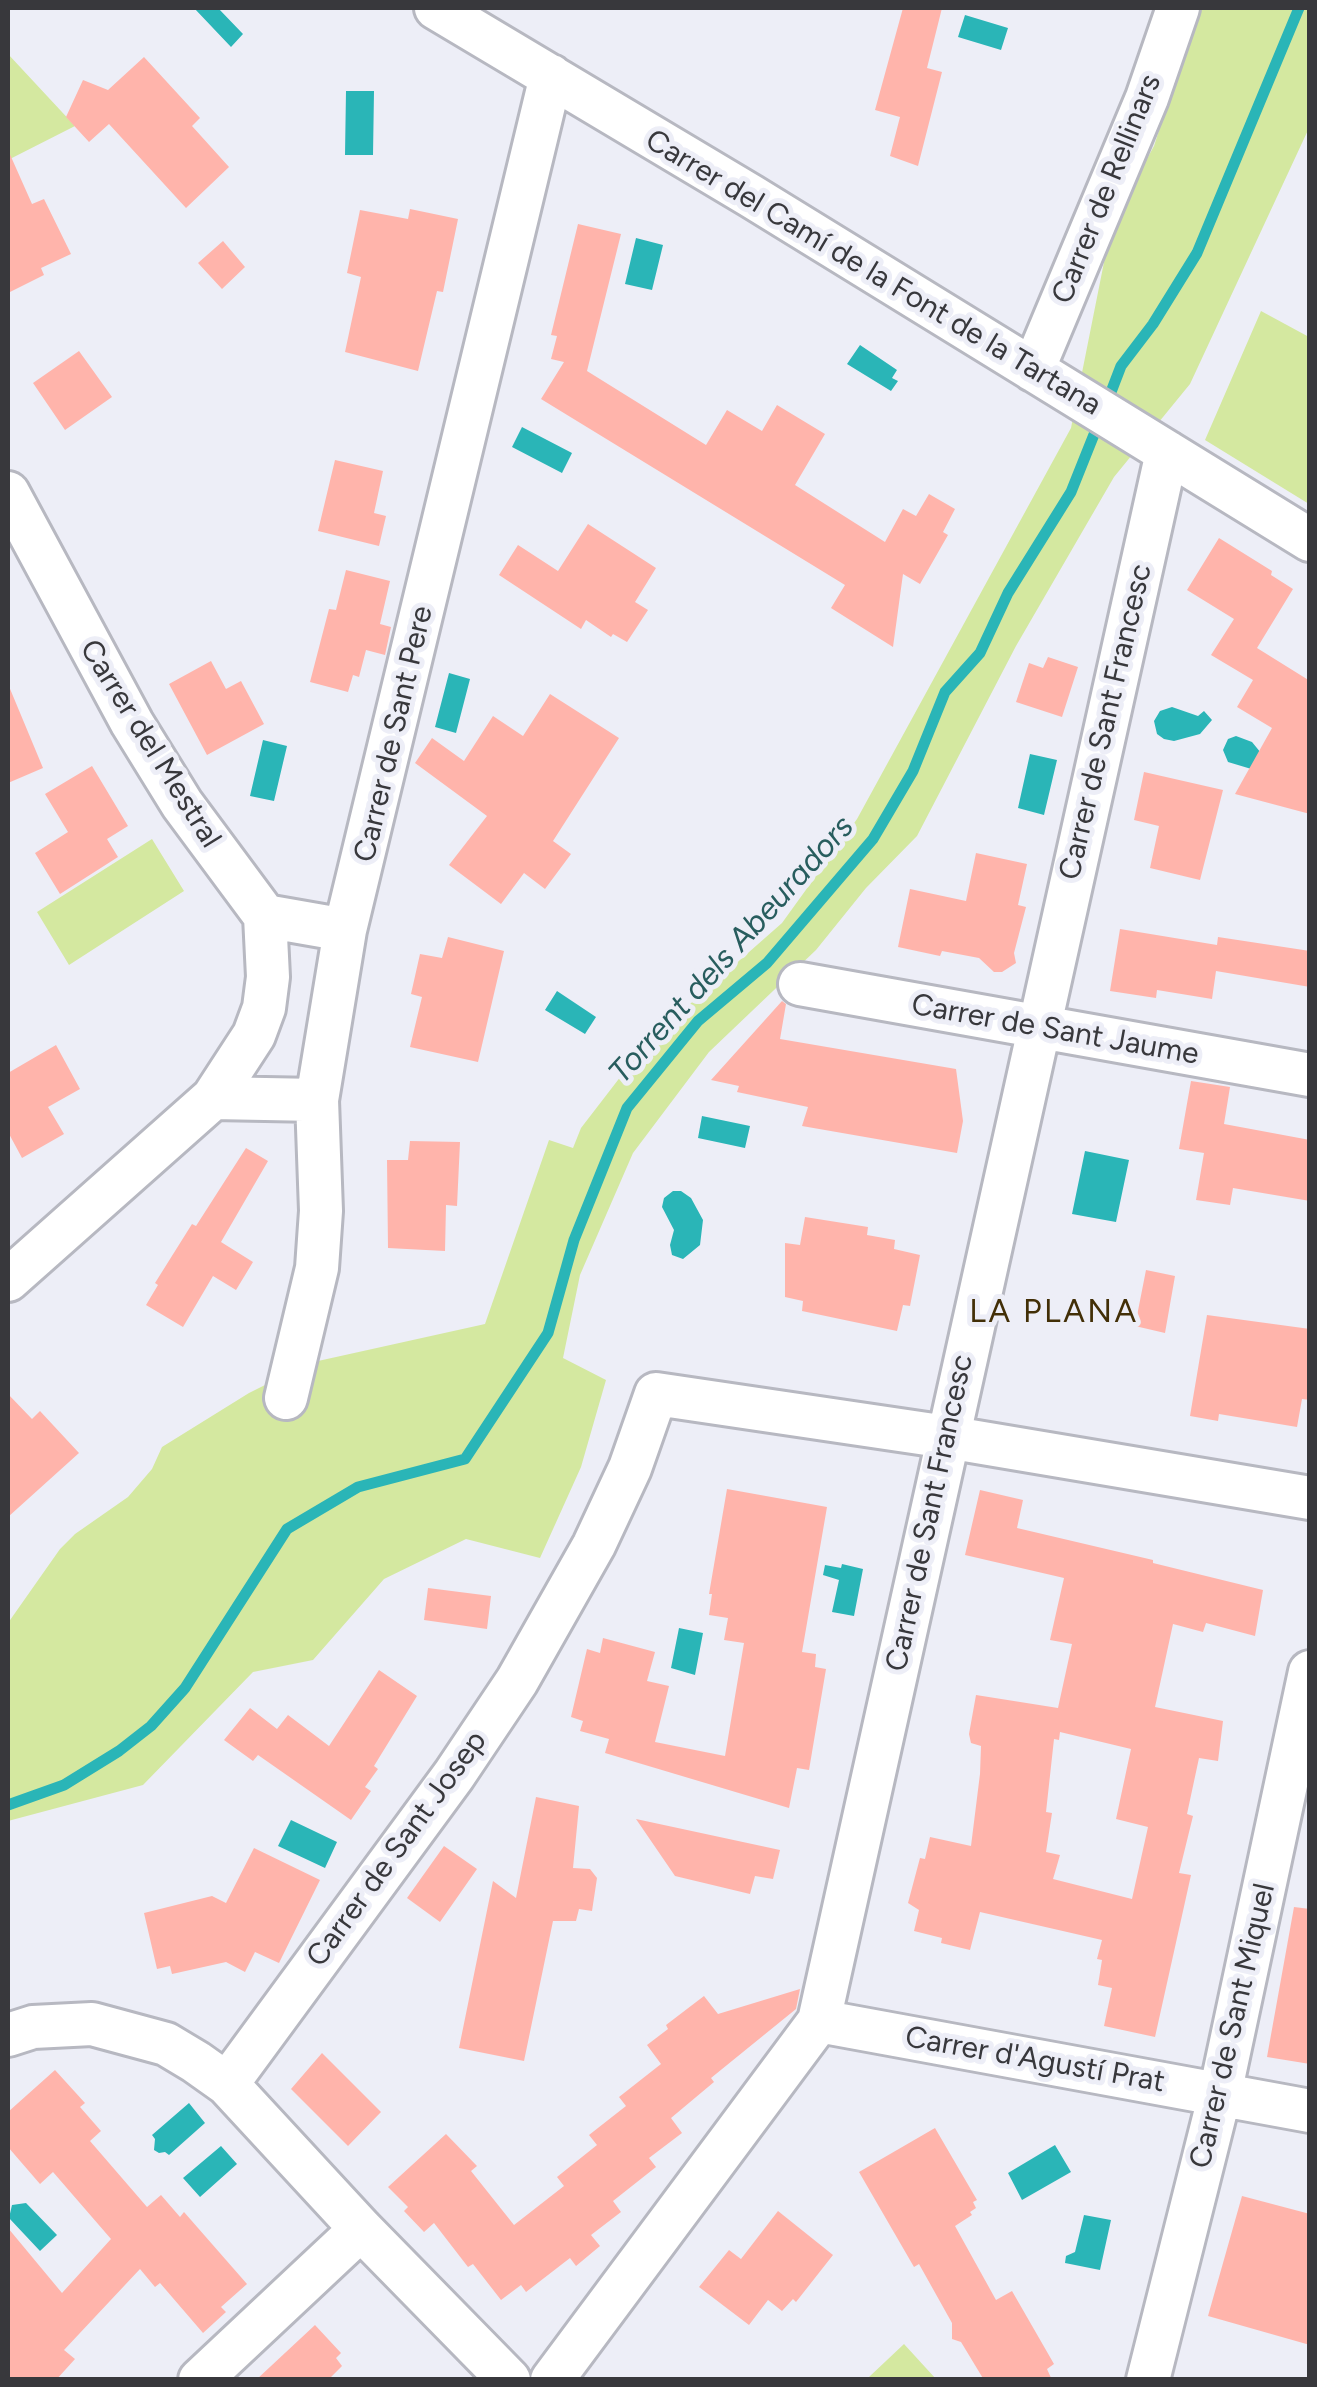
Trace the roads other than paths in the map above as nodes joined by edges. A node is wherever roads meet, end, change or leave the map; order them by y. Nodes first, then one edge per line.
1 (436, 8) edge
2 (1178, 8) edge
3 (550, 76) junction
4 (1033, 370) junction
5 (1167, 452) junction
6 (8, 493) edge
7 (1310, 540) edge
8 (265, 916) junction
9 (345, 930) junction
10 (800, 984) dead end
11 (1038, 1026) junction
12 (1310, 1075) edge
13 (213, 1098) junction
14 (316, 1100) junction
15 (8, 1280) edge
16 (286, 1398) dead end
17 (946, 1437) junction
18 (1310, 1498) edge
19 (1310, 1672) edge
20 (820, 2021) junction
21 (8, 2036) edge
22 (227, 2084) junction
23 (1220, 2094) junction
24 (1310, 2111) edge
25 (362, 2229) junction
26 (200, 2380) edge
27 (509, 2380) edge
28 (552, 2380) edge
29 (1148, 2380) edge

1 - 3 street, Carrer del Camí de la Font de la Tartana
2 - 4 street, Carrer de Rellinars
3 - 4 street, Carrer del Camí de la Font de la Tartana
3 - 9 street, Carrer de Sant Pere
4 - 5 street, Carrer del Camí de la Font de la Tartana
5 - 7 street, Carrer del Camí de la Font de la Tartana
5 - 11 street, Carrer de Sant Francesc
6 - 8 street, Carrer del Mestral
8 - 9 street
8 - 13 street
9 - 14 street, Carrer de Sant Pere
10 - 11 street, Carrer de Sant Jaume
11 - 12 street, Carrer de Sant Jaume
11 - 17 street, Carrer de Sant Francesc
13 - 14 street
13 - 15 street
14 - 16 street, Carrer de Sant Pere
17 - 18 street
17 - 20 street, Carrer de Sant Francesc
17 - 22 street, Carrer de Sant Josep
19 - 23 street, Carrer de Sant Miquel
20 - 23 street, Carrer d'Agustí Prat
20 - 28 street, Carrer de Sant Francesc
21 - 22 street
22 - 25 street
23 - 24 street, Carrer d'Agustí Prat
23 - 29 street, Carrer de Sant Miquel
25 - 26 street
25 - 27 street

